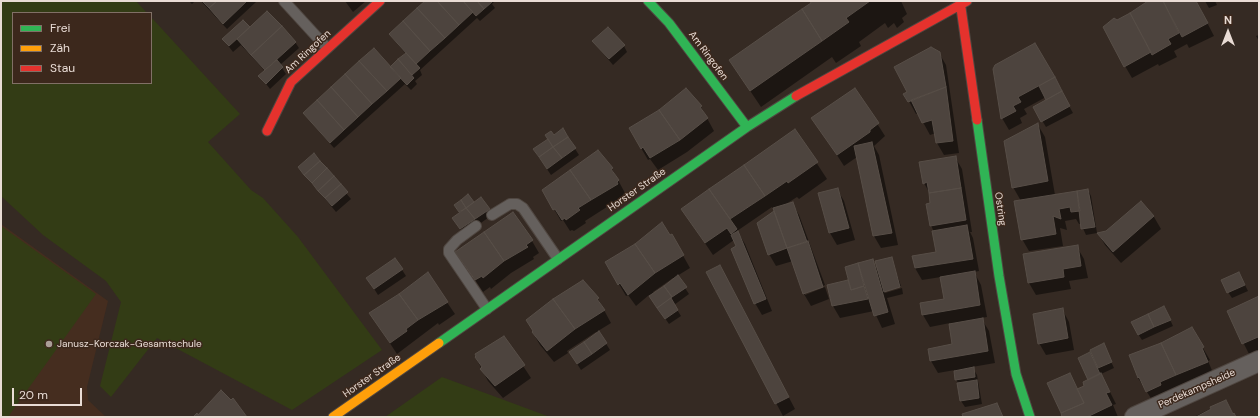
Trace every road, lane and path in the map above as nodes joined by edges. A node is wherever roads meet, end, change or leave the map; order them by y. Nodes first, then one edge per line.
1 (284, 1) edge
2 (380, 1) edge
3 (648, 1) edge
4 (962, 2) edge
5 (327, 48) junction
6 (747, 127) junction
7 (267, 131) dead end
8 (492, 216) dead end
9 (476, 226) dead end
10 (558, 259) junction
11 (487, 309) junction
12 (1259, 361) edge
13 (333, 417) edge
14 (1030, 417) edge
15 (1135, 417) edge

1 - 5 lane
2 - 5 street, Am Ringofen
3 - 6 street, Am Ringofen
4 - 6 street, Horster Straße
4 - 14 street, Ostring
5 - 7 street, Am Ringofen
6 - 10 street, Horster Straße
8 - 10 lane
9 - 11 lane
10 - 11 street, Horster Straße
11 - 13 street, Horster Straße
12 - 15 street, Perdekampsheide

